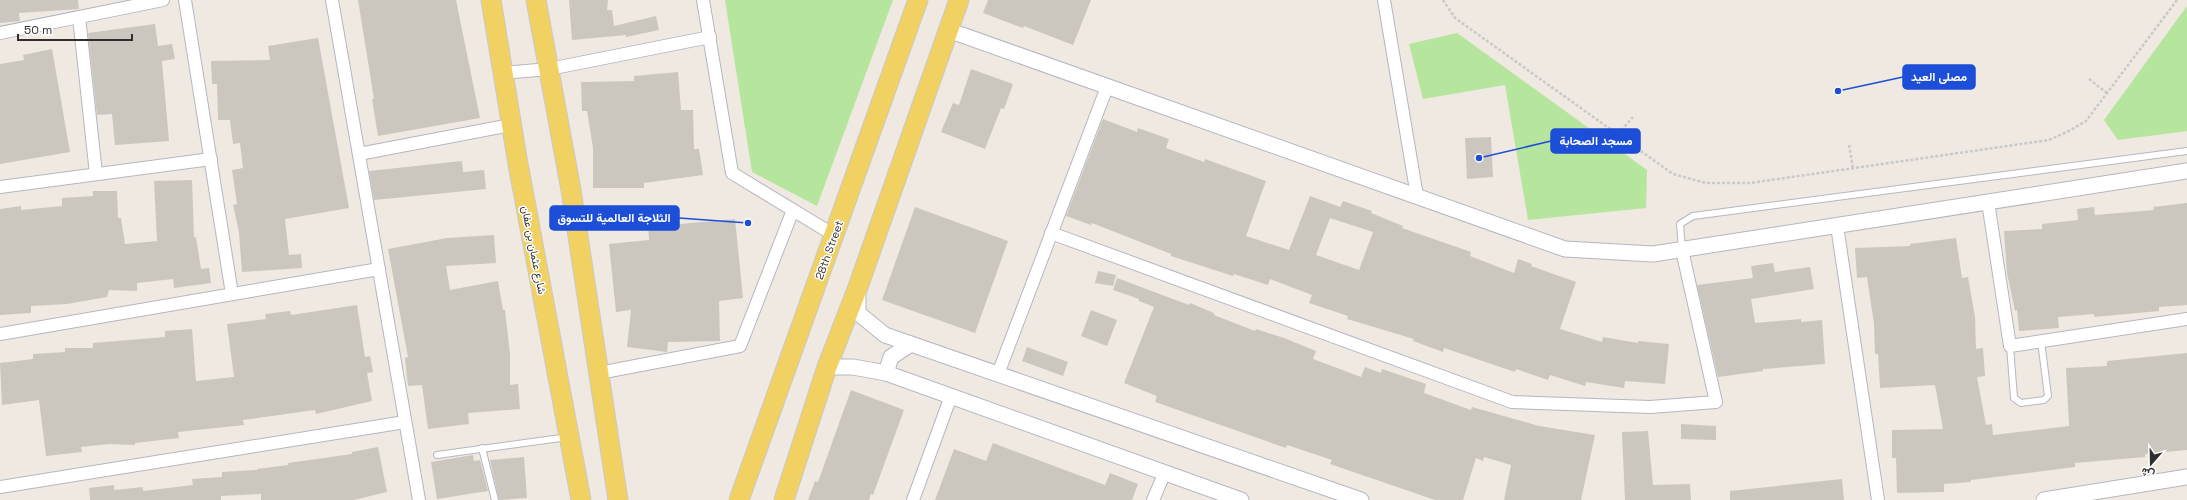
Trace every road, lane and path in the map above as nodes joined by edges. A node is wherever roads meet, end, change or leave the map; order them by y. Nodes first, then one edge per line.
1 (163, 0) edge
2 (185, 0) edge
3 (332, 0) edge
4 (491, 0) edge
5 (536, 0) edge
6 (703, 0) edge
7 (918, 0) edge
8 (959, 0) edge
9 (1384, 0) edge
10 (1443, 0) edge
11 (2177, 0) edge
12 (79, 17) junction
13 (948, 30) junction
14 (0, 33) edge
15 (710, 37) junction
16 (549, 69) junction
17 (503, 73) junction
18 (2089, 79) dead end
19 (1107, 87) junction
20 (2106, 93) junction
21 (1633, 117) dead end
22 (511, 125) junction
23 (1618, 134) junction
24 (1849, 145) dead end
25 (2187, 151) edge
26 (359, 154) junction
27 (210, 159) junction
28 (1853, 168) junction
29 (2187, 171) edge
30 (96, 174) junction
31 (0, 187) edge
32 (1417, 196) junction
33 (1988, 202) junction
34 (793, 210) junction
35 (1838, 226) junction
36 (1051, 233) junction
37 (834, 235) junction
38 (1682, 250) junction
39 (379, 269) junction
40 (858, 287) junction
41 (232, 294) junction
42 (2187, 319) edge
43 (0, 334) edge
44 (2041, 341) junction
45 (911, 344) junction
46 (2010, 346) junction
47 (828, 367) junction
48 (599, 373) junction
49 (886, 373) junction
50 (998, 374) junction
51 (951, 396) junction
52 (405, 422) junction
53 (570, 436) junction
54 (482, 448) junction
55 (437, 455) dead end
56 (1165, 472) junction
57 (2187, 477) edge
58 (0, 487) edge
59 (419, 500) edge
60 (495, 500) edge
61 (582, 500) edge
62 (618, 500) edge
63 (739, 500) edge
64 (784, 500) edge
65 (913, 500) edge
66 (1153, 500) edge
67 (1241, 500) edge
68 (1361, 500) edge
69 (1878, 500) edge
70 (2044, 500) edge

1 - 12 street
2 - 27 street
3 - 26 street
4 - 17 main road, شارع عثمان بن عفان
5 - 16 main road
6 - 15 street
7 - 37 main road, 28th Street
8 - 13 main road
9 - 32 street
10 - 23 path
11 - 20 path
12 - 14 street
12 - 30 street
13 - 19 street
13 - 40 main road
15 - 16 street
15 - 34 street
16 - 17 street
16 - 48 main road
17 - 22 main road, شارع عثمان بن عفان
18 - 20 path
19 - 32 street
19 - 36 street
20 - 28 path
21 - 23 path
22 - 26 street
22 - 53 main road, شارع عثمان بن عفان
23 - 28 path
24 - 28 path
25 - 38 lane
26 - 39 street
27 - 30 street
27 - 41 street
29 - 33 street
30 - 31 street
32 - 38 street
33 - 35 street
33 - 46 street
34 - 37 street
34 - 48 street
35 - 38 street
35 - 69 street
36 - 38 street
36 - 50 street
37 - 63 main road, 28th Street
39 - 41 street
39 - 52 street
40 - 45 street
40 - 47 main road
41 - 43 street
42 - 44 street
44 - 46 street
44 - 46 lane
45 - 49 street
45 - 50 street
47 - 49 street
47 - 64 main road
48 - 62 main road
49 - 51 street
50 - 68 street
51 - 56 street
51 - 65 street
52 - 58 street
52 - 59 street
53 - 54 lane
53 - 61 main road, شارع عثمان بن عفان
54 - 55 lane
54 - 60 lane
56 - 66 street
56 - 67 street
57 - 70 street

